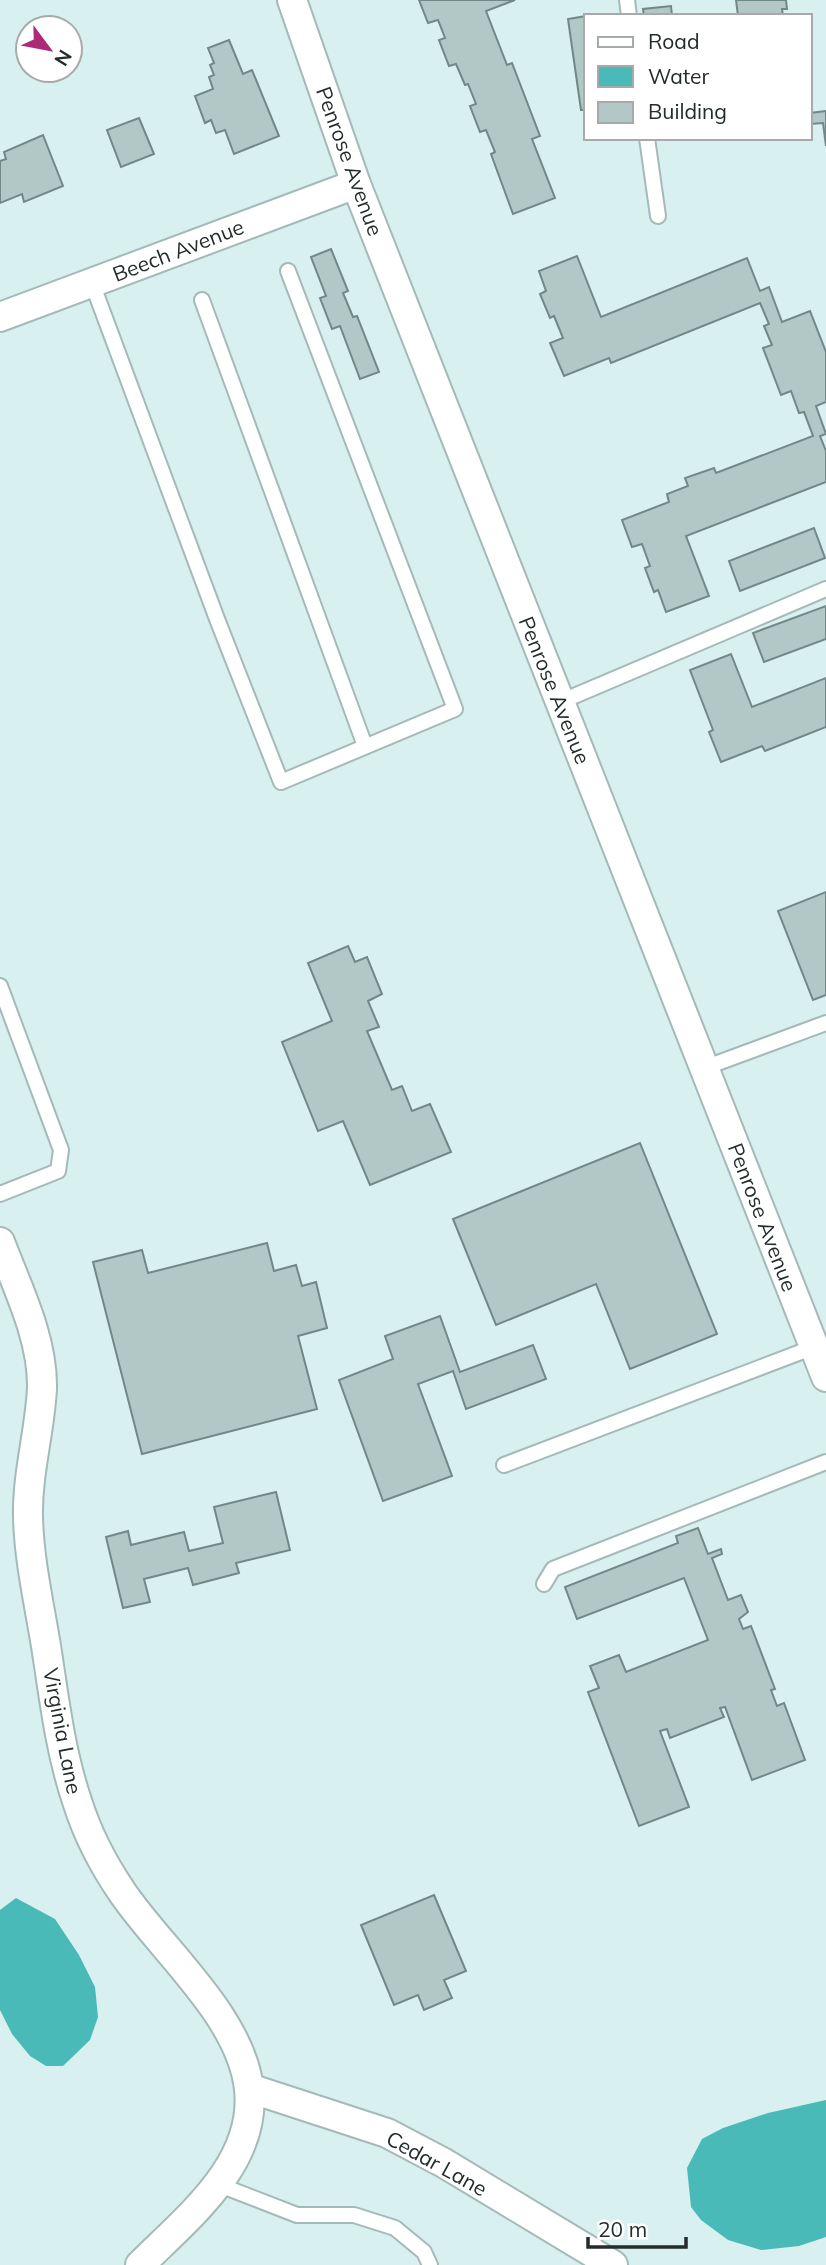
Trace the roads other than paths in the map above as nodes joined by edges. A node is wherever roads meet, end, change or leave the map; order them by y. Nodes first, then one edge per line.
1 (292, 0) edge
2 (647, 140) edge
3 (356, 184) junction
4 (658, 216) dead end
5 (288, 271) dead end
6 (92, 283) junction
7 (202, 300) dead end
8 (0, 317) edge
9 (826, 589) edge
10 (560, 702) junction
11 (365, 747) junction
12 (0, 986) edge
13 (826, 1023) edge
14 (704, 1068) junction
15 (0, 1194) edge
16 (0, 1242) edge
17 (814, 1347) junction
18 (826, 1377) edge
19 (826, 1462) edge
20 (504, 1465) dead end
21 (544, 1584) dead end
22 (249, 2088) junction
23 (217, 2184) junction
24 (140, 2265) edge
25 (430, 2265) edge
26 (613, 2265) edge

1 - 3 street, Penrose Avenue
2 - 4 lane
3 - 6 street, Beech Avenue
3 - 10 street, Penrose Avenue
5 - 11 lane
6 - 8 street, Beech Avenue
6 - 11 lane
7 - 11 lane
9 - 10 lane
10 - 14 street, Penrose Avenue
12 - 15 lane
13 - 14 lane
14 - 17 street, Penrose Avenue
16 - 22 street, Virginia Lane
17 - 18 street, Penrose Avenue
17 - 20 lane
19 - 21 lane
22 - 23 street, Virginia Lane
22 - 26 street, Cedar Lane
23 - 24 street, Virginia Lane
23 - 25 lane

